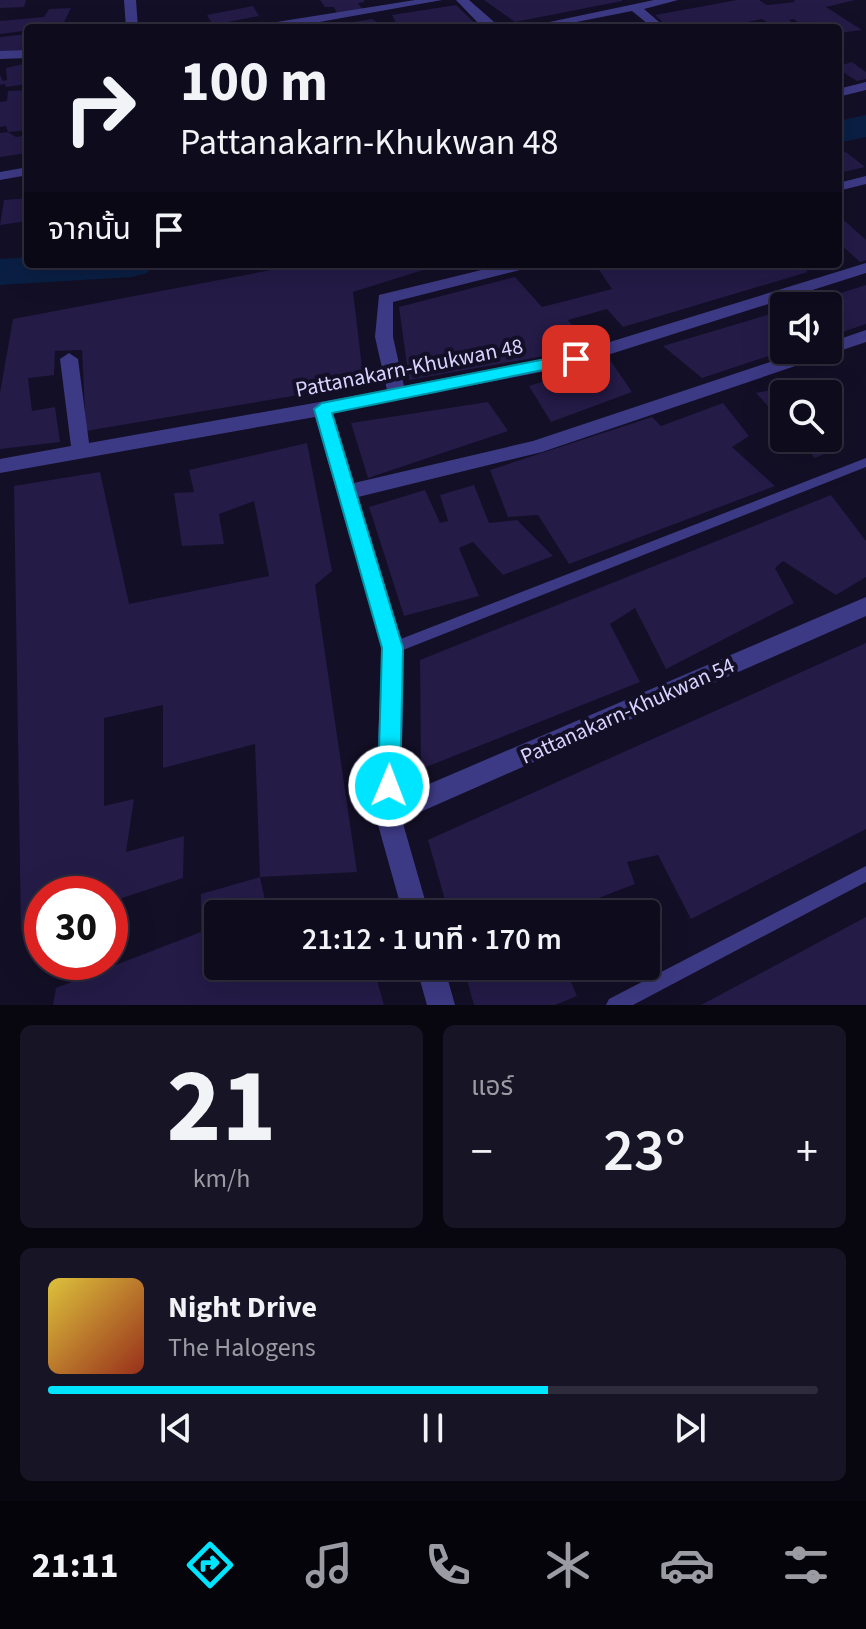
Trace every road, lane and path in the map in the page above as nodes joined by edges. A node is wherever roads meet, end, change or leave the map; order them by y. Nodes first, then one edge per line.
1 (436, 0) edge
2 (462, 0) edge
3 (672, 0) edge
4 (134, 2) edge
5 (634, 7) junction
6 (132, 24) edge
7 (289, 24) edge
8 (487, 24) edge
9 (547, 24) edge
10 (655, 24) edge
11 (24, 54) edge
12 (0, 55) edge
13 (866, 86) edge
14 (842, 92) edge
15 (24, 172) edge
16 (0, 176) edge
17 (866, 180) edge
18 (842, 186) edge
19 (510, 268) edge
20 (866, 268) edge
21 (866, 336) edge
22 (842, 345) edge
23 (69, 359) dead end
24 (785, 364) edge
25 (397, 394) junction
26 (322, 409) junction
27 (81, 452) junction
28 (866, 462) edge
29 (0, 466) edge
30 (347, 492) junction
31 (866, 606) edge
32 (393, 648) junction
33 (388, 814) junction
34 (866, 874) edge
35 (412, 900) edge
36 (434, 980) edge
37 (441, 1005) edge
38 (615, 1005) edge

1 - 7 street
2 - 8 street
3 - 5 street
4 - 6 street
5 - 9 street
5 - 10 street
11 - 12 street
13 - 14 street
15 - 16 street
17 - 18 street
19 - 25 street
20 - 25 street, Pattanakarn-Khukwan 48
21 - 22 street
23 - 27 street
24 - 30 street
25 - 26 street, Pattanakarn-Khukwan 48
26 - 27 street, Pattanakarn-Khukwan 48
26 - 30 street
27 - 29 street, Pattanakarn-Khukwan 48
28 - 32 lane
30 - 32 street
31 - 33 street, Pattanakarn-Khukwan 54
32 - 33 street
33 - 35 street
34 - 38 lane
36 - 37 street

